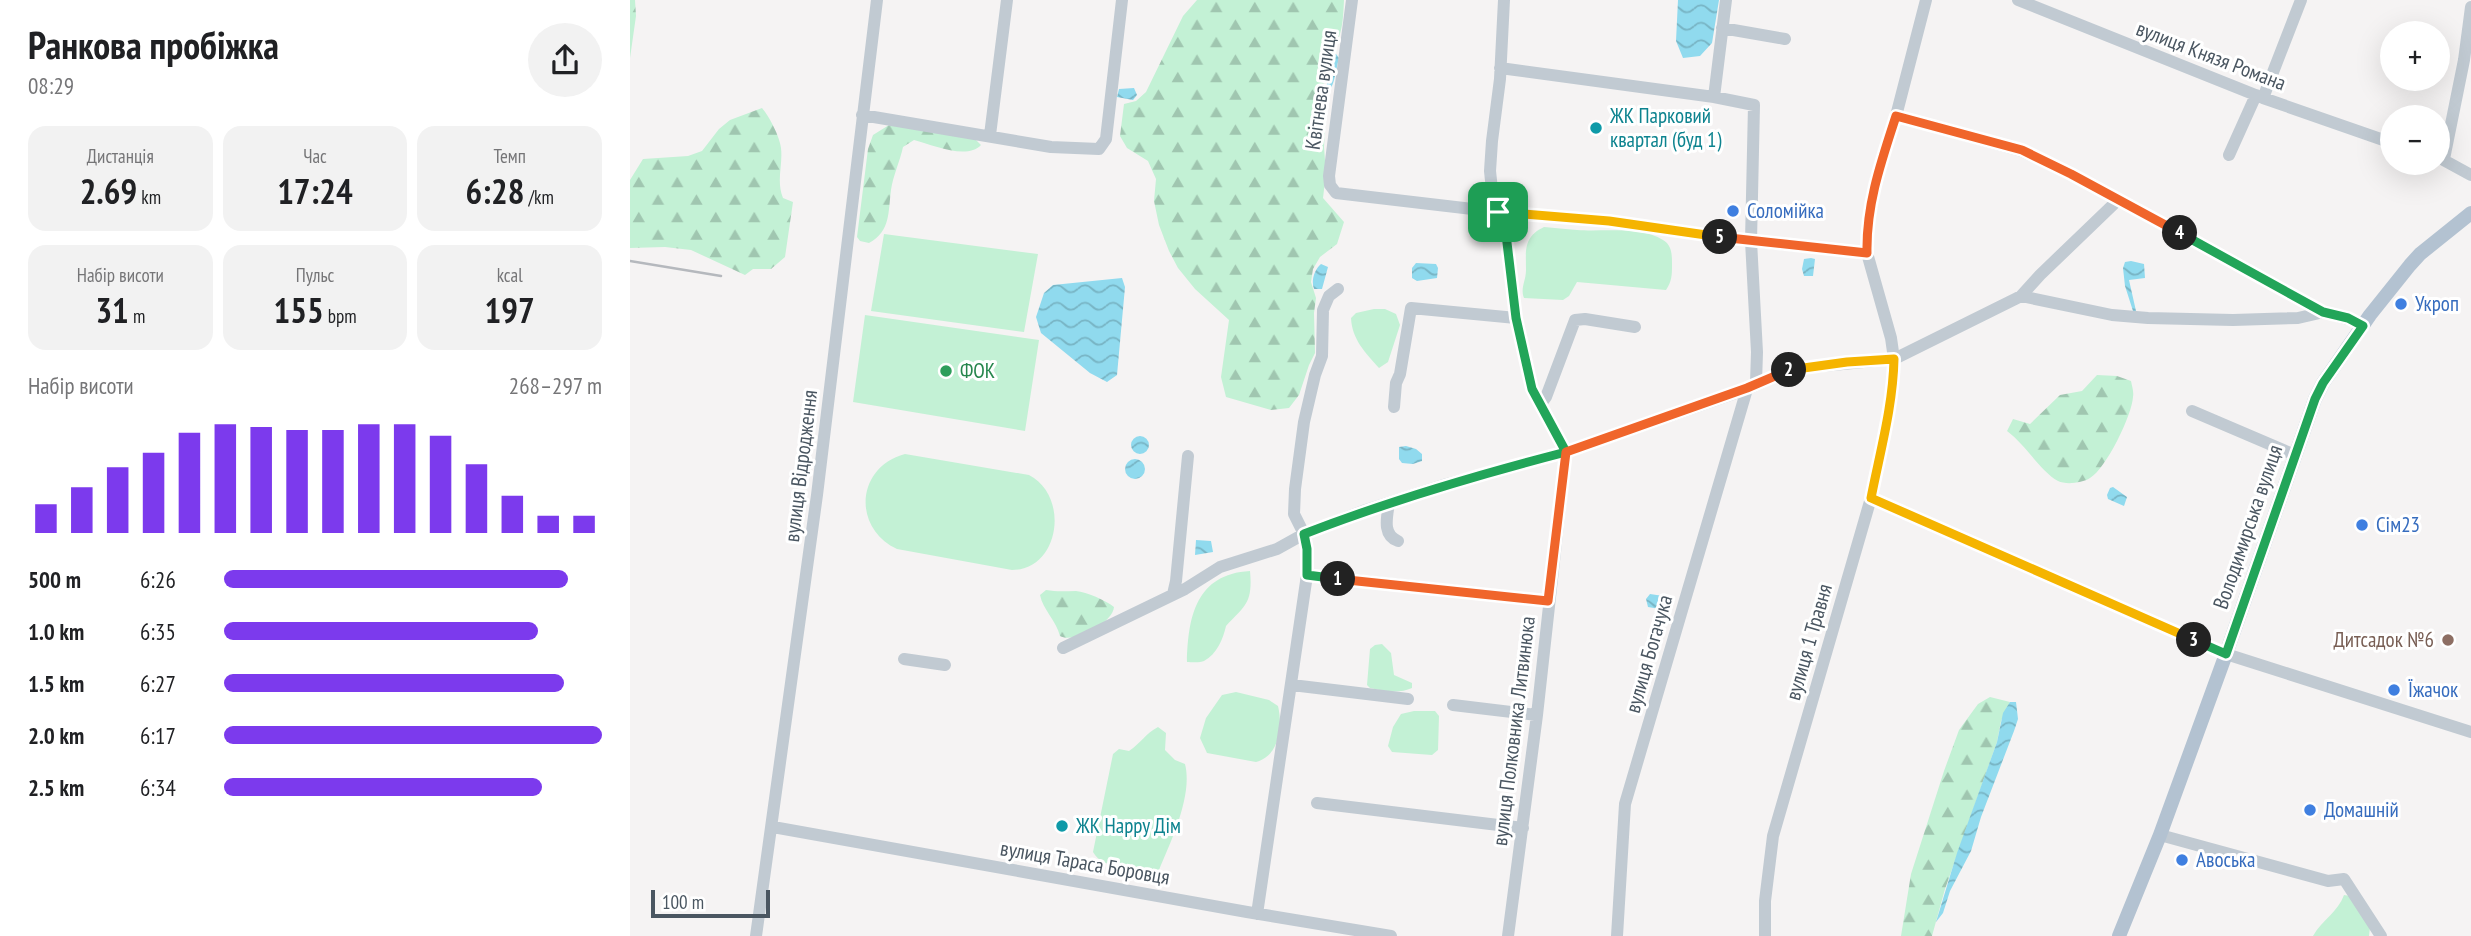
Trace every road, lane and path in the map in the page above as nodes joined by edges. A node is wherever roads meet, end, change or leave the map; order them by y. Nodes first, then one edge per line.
1 (877, 0) edge
2 (1007, 0) edge
3 (1122, 0) edge
4 (1352, 0) edge
5 (1504, 0) edge
6 (1726, 0) edge
7 (1926, 0) edge
8 (2018, 0) edge
9 (2301, 0) edge
10 (2471, 7) edge
11 (1722, 28) junction
12 (1785, 39) dead end
13 (1500, 68) junction
14 (2259, 96) junction
15 (1714, 97) junction
16 (862, 115) junction
17 (1896, 116) junction
18 (2450, 118) edge
19 (990, 135) junction
20 (2380, 140) edge
21 (2230, 155) dead end
22 (2450, 163) edge
23 (2471, 175) edge
24 (2118, 200) junction
25 (1498, 212) junction
26 (2471, 213) edge
27 (1751, 241) junction
28 (1867, 253) junction
29 (1338, 289) dead end
30 (2021, 296) junction
31 (2323, 312) junction
32 (1516, 318) junction
33 (2363, 326) junction
34 (1635, 327) dead end
35 (1894, 359) junction
36 (1751, 386) junction
37 (1540, 405) junction
38 (1394, 407) dead end
39 (2192, 411) dead end
40 (1566, 452) junction
41 (2295, 455) junction
42 (1188, 456) dead end
43 (1871, 498) junction
44 (1389, 503) junction
45 (1304, 534) junction
46 (1398, 541) dead end
47 (1191, 569) junction
48 (1307, 575) junction
49 (1173, 594) junction
50 (1548, 601) junction
51 (1063, 648) dead end
52 (2226, 654) junction
53 (904, 659) dead end
54 (945, 665) dead end
55 (1293, 685) junction
56 (1408, 699) dead end
57 (1452, 705) dead end
58 (1537, 715) junction
59 (2471, 732) edge
60 (1317, 803) dead end
61 (773, 827) junction
62 (1522, 828) junction
63 (2160, 835) junction
64 (1257, 914) junction
65 (756, 936) edge
66 (1391, 936) edge
67 (1508, 936) edge
68 (1616, 936) edge
69 (1765, 936) edge
70 (2119, 936) edge
71 (2381, 936) edge

1 - 16 street, вулиця Відродження
2 - 19 street
3 - 19 street
4 - 25 street, Квітнева вулиця
5 - 13 street
6 - 11 street
7 - 17 street, вулиця 1 Травня
8 - 14 street, вулиця Князя Романа
9 - 14 street
10 - 18 street
11 - 12 street
11 - 15 street
13 - 15 street
13 - 25 street
14 - 20 street, вулиця Князя Романа
14 - 21 street
15 - 27 street, вулиця Богачука
16 - 19 street
16 - 61 street, вулиця Відродження
17 - 24 street
17 - 28 street, вулиця 1 Травня
22 - 23 street
24 - 30 street
24 - 31 street
25 - 27 street
25 - 32 street
26 - 33 main road, Володимирська вулиця
27 - 28 street
27 - 36 street, вулиця Богачука
28 - 35 street, вулиця 1 Травня
29 - 45 street
30 - 31 street
30 - 35 street
31 - 33 street
32 - 37 street
32 - 38 street
33 - 41 main road, Володимирська вулиця
34 - 37 street
35 - 36 street
35 - 43 street, вулиця 1 Травня
36 - 40 street
36 - 68 street, вулиця Богачука
37 - 40 street
39 - 41 street
40 - 44 street
40 - 50 street, вулиця Полковника Литвинюка
41 - 52 main road, Володимирська вулиця
42 - 47 street
43 - 52 street
43 - 69 street, вулиця 1 Травня
44 - 45 street
44 - 46 street
45 - 47 street
45 - 48 street
47 - 49 street
47 - 49 street
48 - 50 street
48 - 55 street
49 - 51 street
50 - 58 street, вулиця Полковника Литвинюка
52 - 59 street
52 - 63 main road, Володимирська вулиця
53 - 54 street
55 - 56 street
55 - 64 street
57 - 58 street
58 - 62 street, вулиця Полковника Литвинюка
60 - 62 street
61 - 64 street, вулиця Тараса Боровця
61 - 65 street, вулиця Відродження
62 - 67 street, вулиця Полковника Литвинюка
63 - 70 main road, Володимирська вулиця
63 - 71 street
64 - 66 street, вулиця Тараса Боровця

